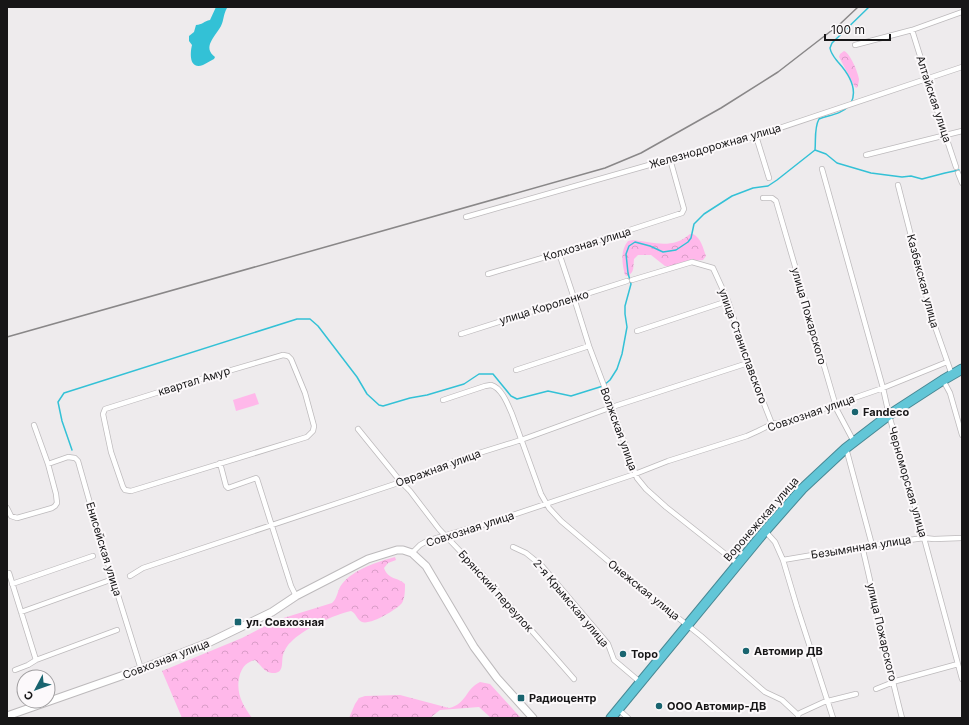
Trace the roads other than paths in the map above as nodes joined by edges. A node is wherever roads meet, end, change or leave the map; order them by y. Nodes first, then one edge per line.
1 (962, 12) edge
2 (912, 30) junction
3 (855, 45) dead end
4 (962, 67) edge
5 (926, 78) junction
6 (962, 131) edge
7 (756, 136) junction
8 (945, 136) junction
9 (866, 155) dead end
10 (670, 159) junction
11 (956, 167) dead end
12 (822, 169) dead end
13 (958, 173) dead end
14 (769, 178) dead end
15 (962, 183) edge
16 (898, 185) dead end
17 (763, 198) dead end
18 (466, 217) dead end
19 (559, 253) junction
20 (713, 268) joint
21 (488, 274) dead end
22 (574, 298) junction
23 (728, 301) junction
24 (637, 330) dead end
25 (461, 334) dead end
26 (589, 346) junction
27 (947, 362) junction
28 (748, 363) junction
29 (962, 369) edge
30 (516, 370) dead end
31 (952, 375) junction
32 (943, 380) junction
33 (883, 388) junction
34 (443, 400) dead end
35 (836, 404) junction
36 (612, 407) junction
37 (889, 415) junction
38 (772, 424) junction
39 (34, 425) dead end
40 (358, 429) dead end
41 (962, 435) edge
42 (521, 440) junction
43 (854, 442) junction
44 (846, 448) junction
45 (220, 463) junction
46 (48, 464) junction
47 (635, 474) junction
48 (401, 482) junction
49 (546, 503) junction
50 (7, 508) edge
51 (272, 524) junction
52 (765, 531) junction
53 (446, 536) junction
54 (924, 538) junction
55 (962, 538) edge
56 (872, 545) junction
57 (862, 546) junction
58 (513, 547) dead end
59 (412, 553) junction
60 (93, 556) dead end
61 (783, 560) junction
62 (738, 564) junction
63 (9, 574) dead end
64 (130, 576) dead end
65 (113, 579) junction
66 (12, 584) junction
67 (296, 596) junction
68 (21, 612) junction
69 (687, 625) junction
70 (117, 630) dead end
71 (36, 660) junction
72 (958, 664) junction
73 (141, 669) junction
74 (15, 670) dead end
75 (574, 679) dead end
76 (962, 679) edge
77 (640, 682) junction
78 (893, 683) junction
79 (876, 689) dead end
80 (856, 694) dead end
81 (828, 701) junction
82 (618, 709) junction
83 (7, 716) edge
84 (798, 716) edge
85 (533, 718) edge
86 (611, 718) edge
87 (628, 718) edge
88 (833, 718) edge
89 (902, 718) edge

1 - 2 street
2 - 3 street
2 - 5 street, Алтайская улица
4 - 5 street, Железнодорожная улица
5 - 7 street, Железнодорожная улица
5 - 8 street, Алтайская улица
6 - 8 street
7 - 10 street, Железнодорожная улица
7 - 14 street
8 - 9 street
8 - 11 street, Алтайская улица
10 - 18 street, Железнодорожная улица
10 - 19 street, Колхозная улица
12 - 33 street, Черноморская улица
13 - 15 street
16 - 27 street, Казбекская улица
17 - 35 street, улица Пожарского
19 - 21 street, Колхозная улица
19 - 22 street, Волжская улица
20 - 22 street, улица Короленко
20 - 23 street, улица Станиславского
22 - 25 street, улица Короленко
22 - 26 street, Волжская улица
23 - 24 street
23 - 28 street, улица Станиславского
26 - 30 street
26 - 36 street, Волжская улица
27 - 31 street, Казбекская улица
27 - 33 street, Совхозная улица
28 - 36 street, Овражная улица
28 - 38 street, улица Станиславского
29 - 31 highway, Воронежская улица
31 - 32 highway, Воронежская улица
32 - 37 highway, Воронежская улица
32 - 41 street
33 - 35 street, Совхозная улица
33 - 37 street, Черноморская улица
34 - 42 street, Онежская улица
35 - 38 street, Совхозная улица
35 - 43 street, улица Пожарского
36 - 42 street, Овражная улица
36 - 47 street, Волжская улица
37 - 43 highway, Воронежская улица
37 - 54 street, Черноморская улица
38 - 47 street, Совхозная улица
39 - 46 street
40 - 48 street, Брянский переулок
42 - 48 street, Овражная улица
42 - 49 street, Онежская улица
43 - 44 highway, Воронежская улица
44 - 52 highway, Воронежская улица
44 - 56 street
45 - 45 street, квартал Амур
45 - 51 street
46 - 50 street
46 - 65 street, Енисейская улица
47 - 49 street, Совхозная улица
47 - 62 street, Волжская улица
48 - 51 street, Овражная улица
48 - 53 street, Брянский переулок
49 - 53 street, Совхозная улица
49 - 69 street, Онежская улица
51 - 64 street, Овражная улица
51 - 67 street
52 - 61 street
52 - 62 highway, Воронежская улица
53 - 59 street, Совхозная улица
53 - 75 street, Брянский переулок
54 - 55 street, Безымянная улица
54 - 56 street, Безымянная улица
54 - 72 street, Черноморская улица
56 - 57 street, Безымянная улица
57 - 61 street, Безымянная улица
57 - 78 street, улица Пожарского
58 - 77 street, 2-я Крымская улица
59 - 67 main road, Совхозная улица
59 - 85 main road
60 - 66 street
61 - 81 street
62 - 69 highway, Воронежская улица
63 - 66 street
65 - 68 street
65 - 73 street, Енисейская улица
66 - 68 street
67 - 73 main road, Совхозная улица
68 - 71 street
69 - 77 highway, Воронежская улица
69 - 84 street, Онежская улица
70 - 71 street
71 - 74 street
72 - 76 street, Черноморская улица
72 - 78 street
73 - 83 main road, Совхозная улица
77 - 82 highway, Воронежская улица
78 - 79 street
78 - 89 street, улица Пожарского
80 - 81 street
81 - 84 street
81 - 88 street
82 - 86 highway, Воронежская улица
82 - 87 street

